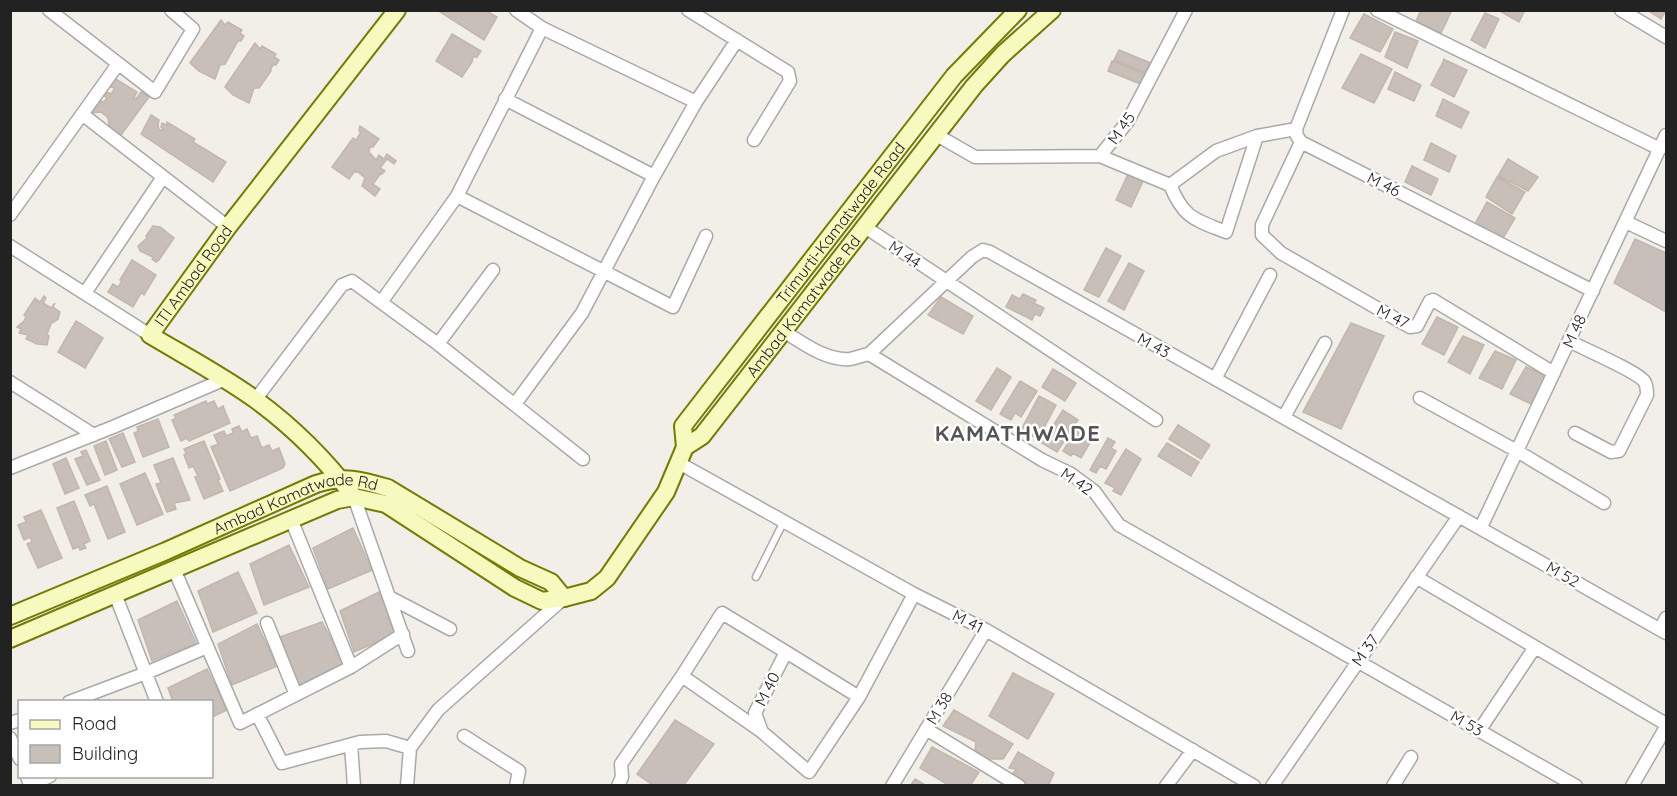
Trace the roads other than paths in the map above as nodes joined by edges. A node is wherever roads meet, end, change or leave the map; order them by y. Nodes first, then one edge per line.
1 (49, 10) edge
2 (171, 10) edge
3 (397, 10) edge
4 (516, 10) edge
5 (688, 10) edge
6 (1018, 10) edge
7 (1052, 10) edge
8 (1186, 10) edge
9 (1343, 10) edge
10 (1377, 10) edge
11 (1621, 10) edge
12 (542, 28) junction
13 (1666, 37) edge
14 (737, 40) junction
15 (118, 64) junction
16 (505, 99) junction
17 (696, 102) junction
18 (82, 114) junction
19 (1296, 129) junction
20 (935, 134) junction
21 (1666, 135) edge
22 (1257, 136) junction
23 (754, 140) dead end
24 (1301, 142) junction
25 (1660, 149) junction
26 (1100, 156) junction
27 (654, 176) junction
28 (163, 177) junction
29 (1170, 184) junction
30 (457, 196) junction
31 (10, 215) edge
32 (1626, 222) junction
33 (865, 226) junction
34 (228, 227) junction
35 (706, 236) dead end
36 (1666, 241) edge
37 (10, 246) edge
38 (493, 270) dead end
39 (605, 272) junction
40 (1270, 275) dead end
41 (946, 281) junction
42 (1593, 291) junction
43 (86, 293) junction
44 (382, 301) junction
45 (785, 332) junction
46 (150, 335) junction
47 (1569, 341) junction
48 (1325, 343) dead end
49 (438, 344) junction
50 (869, 354) junction
51 (1554, 373) junction
52 (1215, 379) junction
53 (223, 380) junction
54 (10, 382) edge
55 (1420, 398) dead end
56 (255, 400) junction
57 (515, 404) junction
58 (1284, 417) junction
59 (1156, 420) dead end
60 (1575, 433) dead end
61 (94, 435) junction
62 (1517, 451) junction
63 (682, 455) junction
64 (583, 459) dead end
65 (10, 468) edge
66 (339, 478) junction
67 (354, 497) junction
68 (397, 501) junction
69 (1604, 503) dead end
70 (1459, 516) junction
71 (291, 519) junction
72 (784, 521) junction
73 (1481, 528) junction
74 (174, 569) junction
75 (756, 577) dead end
76 (1416, 577) junction
77 (116, 594) junction
78 (915, 594) junction
79 (391, 598) junction
80 (564, 598) junction
81 (10, 616) edge
82 (1666, 618) edge
83 (267, 623) dead end
84 (450, 629) dead end
85 (986, 630) junction
86 (1663, 631) edge
87 (403, 634) junction
88 (10, 639) edge
89 (207, 647) junction
90 (1535, 647) junction
91 (408, 651) dead end
92 (786, 652) junction
93 (1357, 661) junction
94 (351, 667) junction
95 (146, 673) junction
96 (682, 676) junction
97 (297, 694) junction
98 (859, 697) junction
99 (74, 700) edge
100 (156, 700) edge
101 (257, 714) junction
102 (1666, 725) edge
103 (926, 729) junction
104 (1479, 730) junction
105 (762, 732) junction
106 (464, 736) dead end
107 (10, 738) edge
108 (351, 745) junction
109 (410, 748) junction
110 (1193, 750) junction
111 (18, 757) edge
112 (1411, 757) dead end
113 (27, 778) edge
114 (48, 778) edge
115 (354, 786) edge
116 (407, 786) edge
117 (516, 786) edge
118 (618, 786) edge
119 (892, 786) edge
120 (1019, 786) edge
121 (1166, 786) edge
122 (1254, 786) edge
123 (1272, 786) edge
124 (1393, 786) edge
125 (1576, 786) edge
126 (1632, 786) edge

1 - 15 street
2 - 15 street
3 - 34 street, ITI Ambad Road
4 - 12 street
5 - 14 street
6 - 63 street, Trimurti-Kamatwade Road
7 - 20 street, Ambad Kamatwade Rd
8 - 26 street, M 45
9 - 19 street
10 - 25 street
11 - 13 street
12 - 16 street
12 - 17 street
14 - 17 street
14 - 23 street
15 - 18 street
16 - 27 street
16 - 30 street
17 - 27 street
18 - 28 street
18 - 31 street
19 - 22 street
19 - 24 street
20 - 26 street, M 45
20 - 33 street, Ambad Kamatwade Rd
21 - 25 street, M 48
22 - 29 street
22 - 29 street
24 - 42 street, M 46
24 - 51 street, M 47
25 - 32 street, M 48
26 - 29 street
27 - 39 street
28 - 34 street
28 - 43 street
30 - 39 street
30 - 44 street
32 - 36 street
32 - 42 street, M 48
33 - 41 street, M 44
33 - 45 street, Ambad Kamatwade Rd
34 - 46 street, ITI Ambad Road
35 - 39 street
37 - 43 street
38 - 49 street
39 - 57 street
40 - 52 street
41 - 50 street, M 43
41 - 52 street, M 43
41 - 59 street, M 44
42 - 47 street, M 48
43 - 46 street
44 - 49 street
44 - 56 street
45 - 50 street
45 - 63 street, Ambad Kamatwade Rd
46 - 53 street, ITI Ambad Road
47 - 51 street, M 48
47 - 60 street
48 - 58 street
49 - 57 street
50 - 93 street, M 42
51 - 62 street, M 48
52 - 58 street, M 43
53 - 56 street, ITI Ambad Road
53 - 61 street
54 - 61 street
55 - 62 street
56 - 66 street, ITI Ambad Road
57 - 64 street
58 - 70 street, M 43
61 - 65 street
62 - 69 street
62 - 73 street, M 48
63 - 72 street, M 41
63 - 80 street, Ambad Kamatwade Rd
66 - 67 street, ITI Ambad Road
66 - 68 street, Ambad Kamatwade Rd
66 - 81 street, Ambad Kamatwade Rd
67 - 68 street, Ambad Kamatwade Rd
67 - 71 street, Ambad Kamatwade Rd
67 - 79 street
68 - 80 street, Ambad Kamatwade Rd
70 - 73 street, M 52
70 - 76 street, M 37
71 - 74 street, Ambad Kamatwade Rd
71 - 94 street
72 - 75 lane
72 - 78 street, M 41
73 - 86 street, M 52
74 - 77 street, Ambad Kamatwade Rd
74 - 89 street
76 - 90 street
76 - 93 street, M 37
77 - 88 street, Ambad Kamatwade Rd
77 - 95 street
78 - 85 street, M 41
78 - 98 street, M 40
79 - 84 street
79 - 87 street
80 - 109 street
82 - 86 street
83 - 97 street
85 - 103 street, M 38
85 - 110 street, M 41
87 - 91 street
87 - 94 street
89 - 95 street
89 - 101 street
90 - 102 street
90 - 104 street
92 - 96 street
92 - 98 street, M 40
92 - 105 street, M 40
93 - 104 street, M 53
93 - 123 street, M 37
94 - 97 street
95 - 99 street
95 - 100 street
96 - 105 street
96 - 118 street
97 - 101 street
98 - 105 street, M 40
101 - 108 street
102 - 126 street
103 - 119 street, M 38
103 - 120 street
104 - 125 street, M 53
106 - 117 street
107 - 111 street
108 - 109 street
108 - 115 street
109 - 116 street
110 - 121 street
110 - 122 street, M 41
112 - 124 street
113 - 114 street

